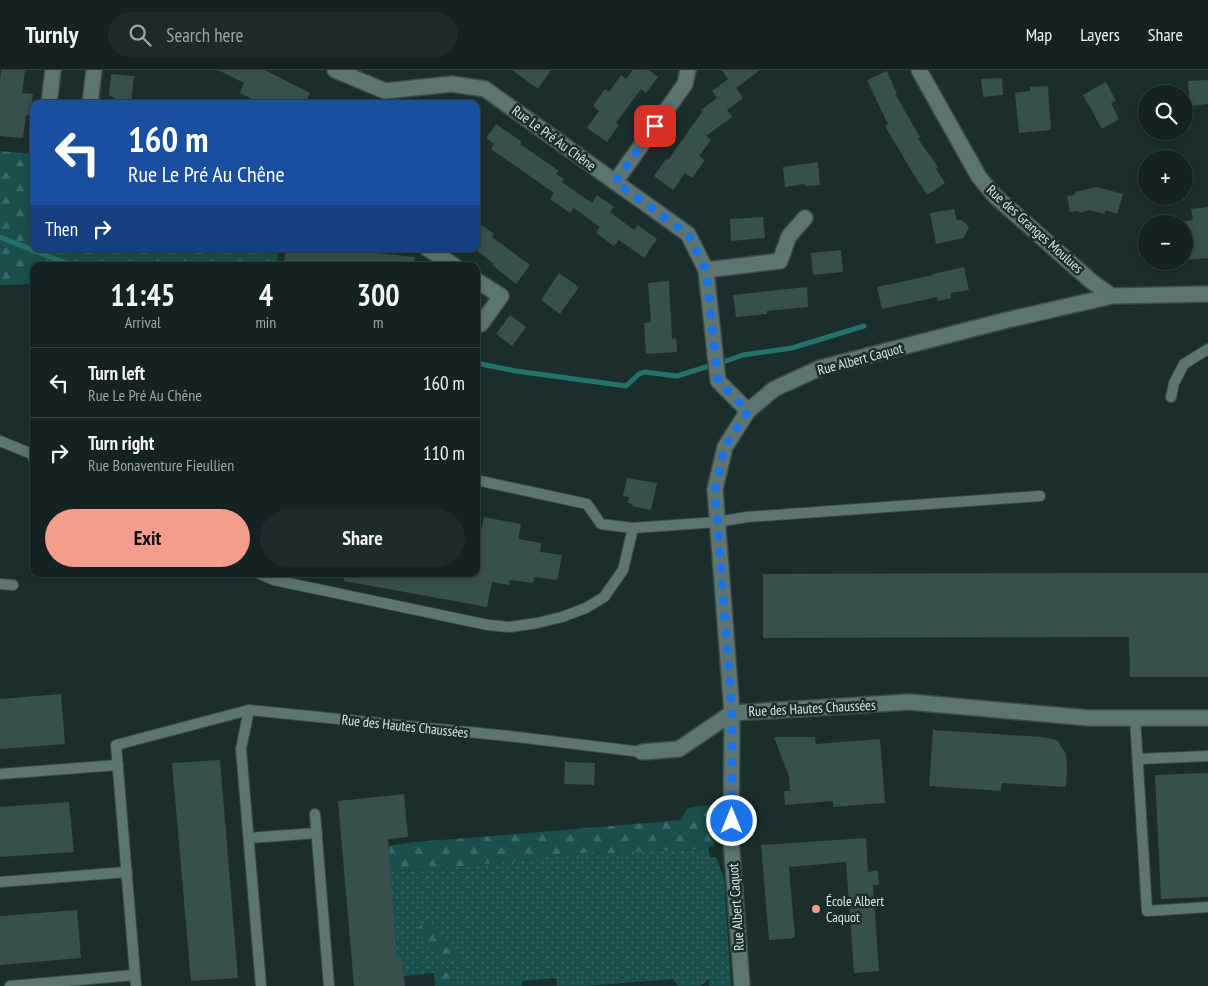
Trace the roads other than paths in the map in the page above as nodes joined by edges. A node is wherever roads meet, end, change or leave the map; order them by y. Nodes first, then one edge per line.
1 (53, 70) edge
2 (94, 70) edge
3 (336, 70) edge
4 (688, 70) edge
5 (919, 70) edge
6 (386, 98) edge
7 (49, 100) edge
8 (90, 100) edge
9 (615, 182) junction
10 (805, 218) dead end
11 (433, 252) edge
12 (449, 262) edge
13 (706, 270) junction
14 (480, 283) edge
15 (1208, 294) edge
16 (1112, 296) junction
17 (481, 324) dead end
18 (1208, 349) edge
19 (1171, 397) dead end
20 (748, 411) junction
21 (0, 441) edge
22 (30, 453) edge
23 (480, 481) edge
24 (1040, 496) dead end
25 (717, 522) junction
26 (633, 528) junction
27 (267, 577) edge
28 (0, 584) edge
29 (13, 585) dead end
30 (249, 710) junction
31 (732, 713) junction
32 (1135, 718) junction
33 (1208, 718) edge
34 (642, 752) joint
35 (1208, 756) edge
36 (1138, 759) junction
37 (118, 765) junction
38 (0, 774) edge
39 (315, 814) dead end
40 (317, 833) junction
41 (249, 838) junction
42 (127, 872) junction
43 (0, 882) edge
44 (1208, 908) edge
45 (135, 975) junction
46 (10, 986) edge
47 (136, 986) edge
48 (261, 986) edge
49 (328, 986) edge
50 (742, 986) edge

1 - 7 street
2 - 8 street
3 - 6 street, Rue Le Pré Au Chêne
4 - 9 street
5 - 16 street, Rue des Granges Moulues
6 - 9 street, Rue Le Pré Au Chêne
9 - 13 street, Rue Le Pré Au Chêne
10 - 13 street
11 - 12 street
13 - 20 street, Rue Le Pré Au Chêne
14 - 17 street
15 - 16 street
16 - 20 street, Rue Albert Caquot
18 - 19 lane
20 - 25 street, Rue Albert Caquot
21 - 22 lane
23 - 26 lane
24 - 25 lane
25 - 26 lane
25 - 31 street, Rue Albert Caquot
26 - 27 lane
28 - 29 lane
30 - 34 lane, Rue des Hautes Chaussées
30 - 37 lane
30 - 41 lane
31 - 32 street, Rue des Hautes Chaussées
31 - 34 street, Rue des Hautes Chaussées
31 - 50 street, Rue Albert Caquot
32 - 33 street, Rue des Hautes Chaussées
32 - 36 lane
35 - 36 lane
36 - 44 lane
37 - 38 lane
37 - 42 lane
39 - 40 lane
40 - 41 lane
40 - 49 lane
41 - 48 lane
42 - 43 lane
42 - 45 lane
45 - 46 lane
45 - 47 lane

